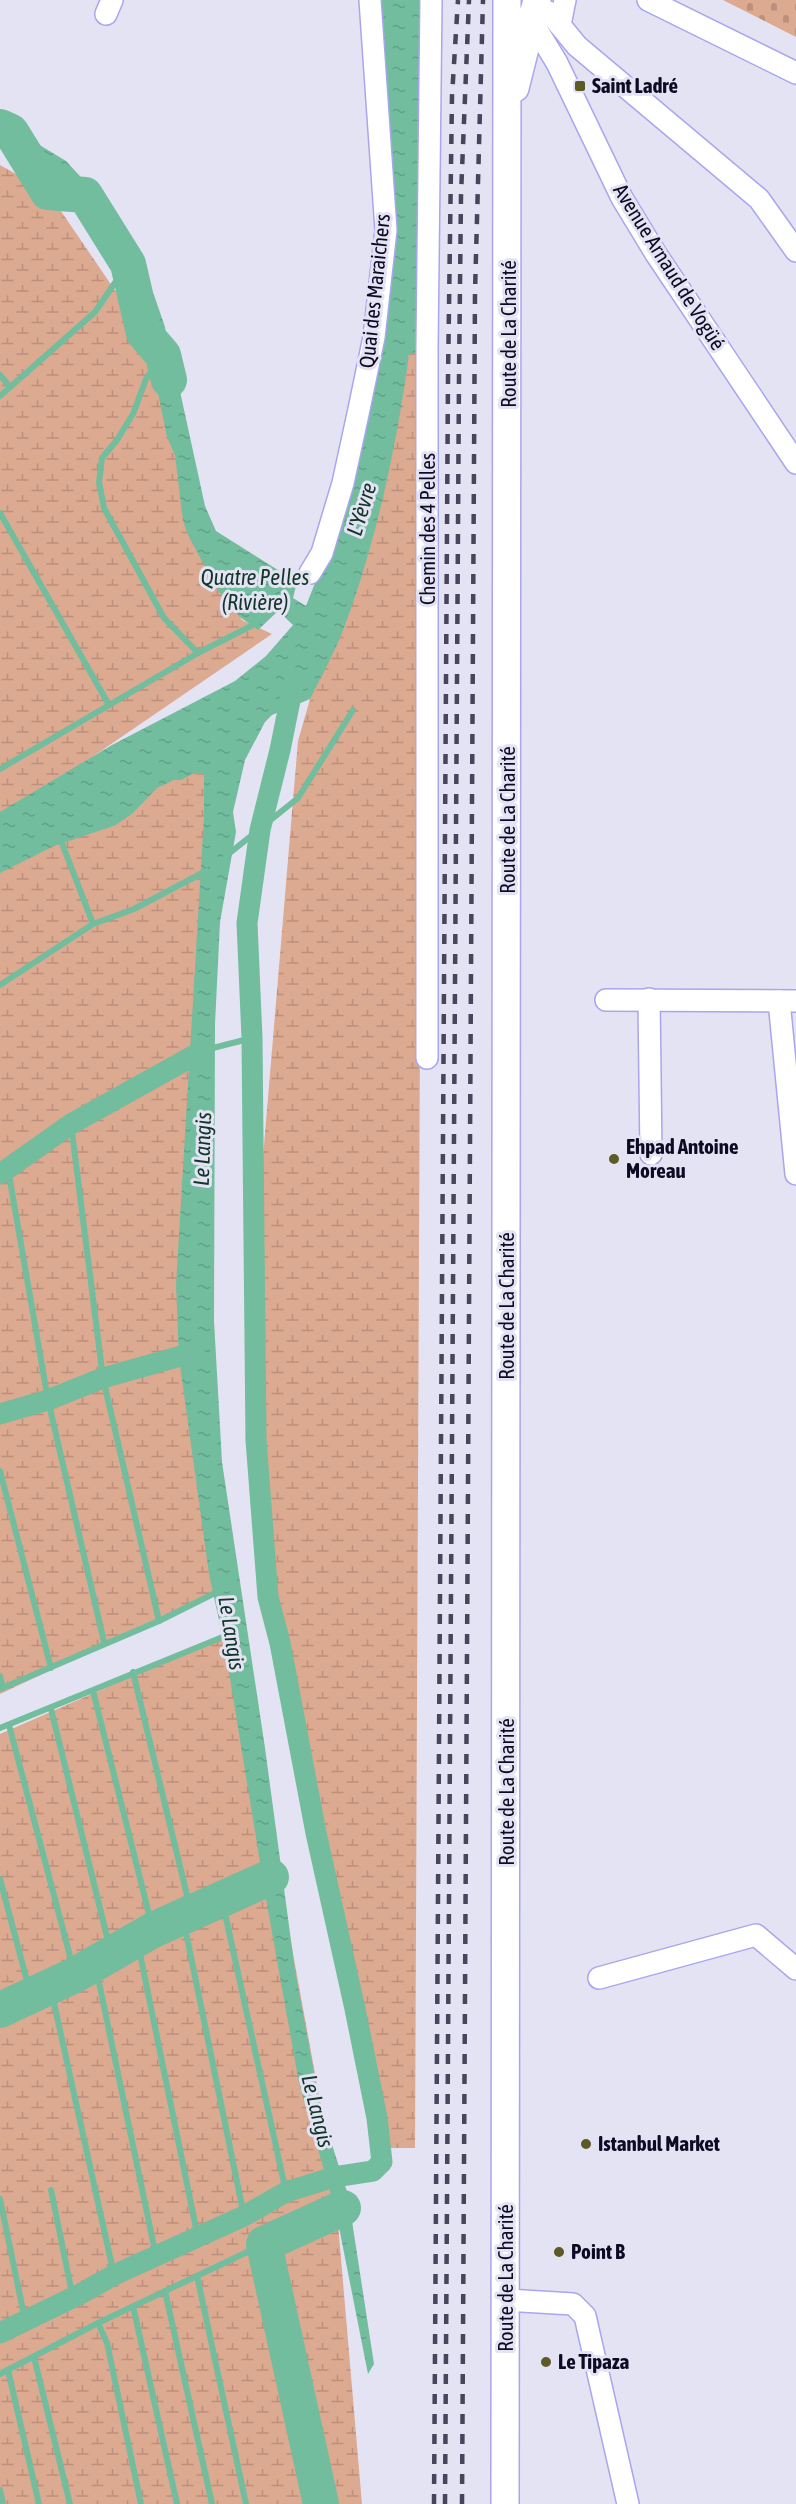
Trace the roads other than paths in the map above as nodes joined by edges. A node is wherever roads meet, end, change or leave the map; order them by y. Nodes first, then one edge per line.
1 (370, 0) edge
2 (431, 0) edge
3 (507, 0) edge
4 (523, 0) edge
5 (648, 0) edge
6 (549, 10) edge
7 (796, 73) edge
8 (509, 109) junction
9 (796, 251) edge
10 (790, 442) edge
11 (796, 463) edge
12 (310, 573) dead end
13 (649, 999) junction
14 (606, 1000) dead end
15 (788, 1001) edge
16 (428, 1058) dead end
17 (651, 1154) dead end
18 (796, 1174) edge
19 (796, 1969) edge
20 (599, 1978) dead end
21 (506, 2300) junction
22 (505, 2504) edge
23 (628, 2504) edge

1 - 12 street, Quai des Maraichers
2 - 16 street, Chemin des 4 Pelles
3 - 8 main road, Route de La Charité
4 - 6 street
5 - 7 street
6 - 8 main road, Route de La Charité
6 - 9 street
6 - 10 street, Avenue Arnaud de Vogüé
8 - 21 main road, Route de La Charité
10 - 11 street, Avenue Arnaud de Vogüé
13 - 14 street
13 - 15 street
13 - 17 street
15 - 18 street
19 - 20 street
21 - 22 main road, Route de La Charité
21 - 23 street

